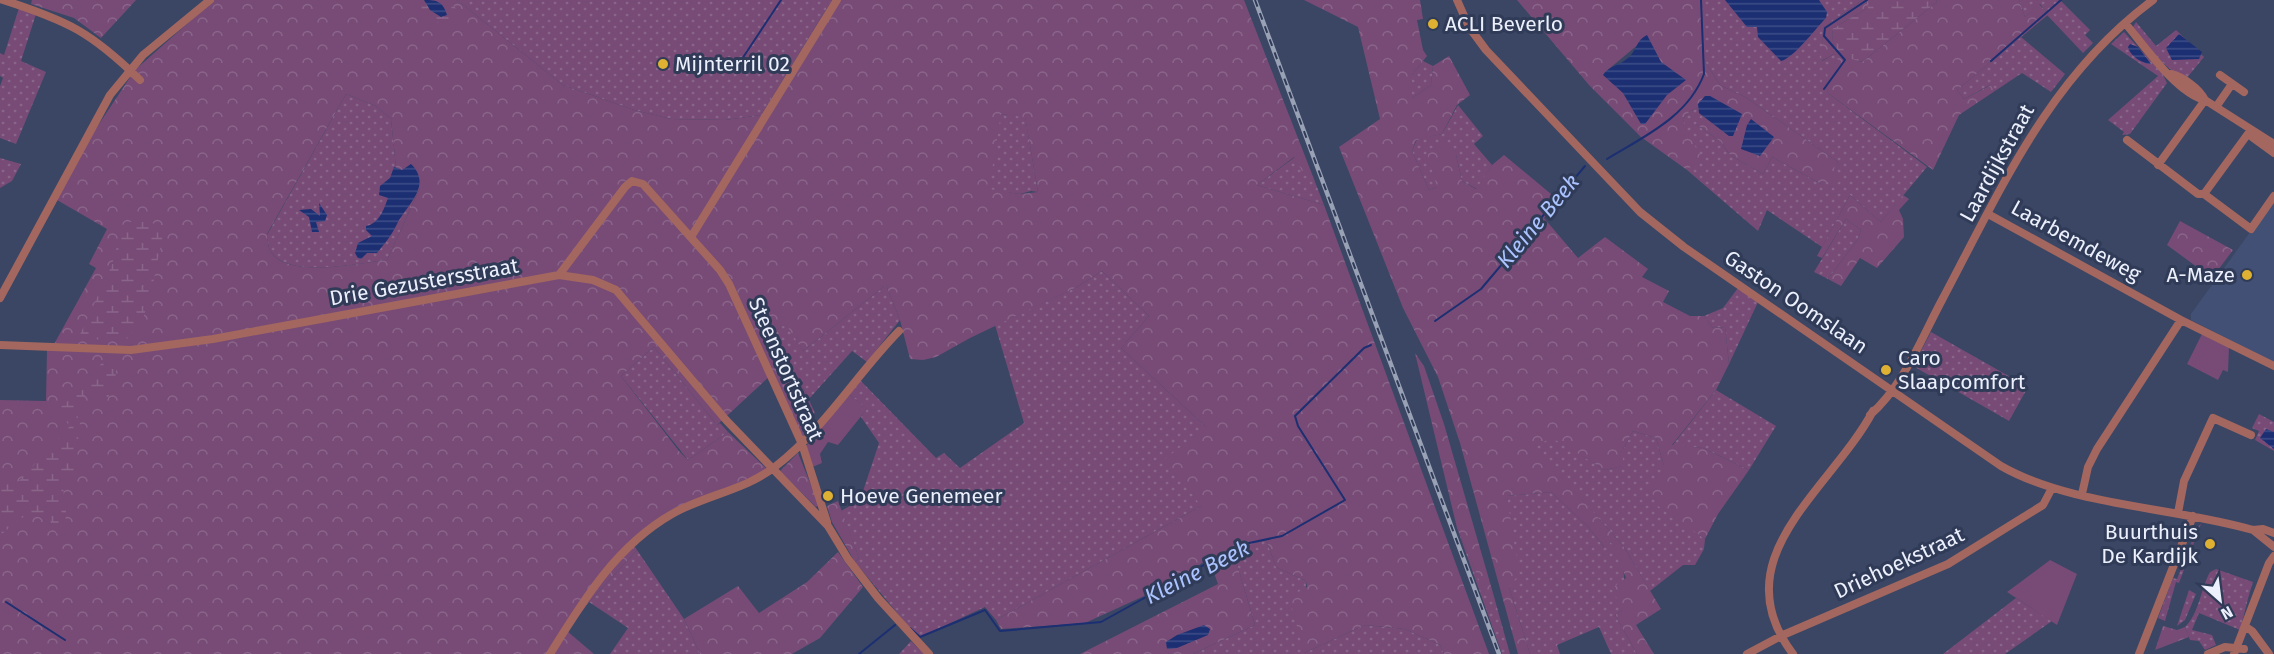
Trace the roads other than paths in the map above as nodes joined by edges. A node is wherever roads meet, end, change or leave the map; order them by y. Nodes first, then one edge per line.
1 (3, 0) edge
2 (210, 0) edge
3 (837, 0) edge
4 (1457, 0) edge
5 (2153, 0) edge
6 (2125, 23) junction
7 (129, 69) junction
8 (2220, 75) dead end
9 (140, 80) dead end
10 (2232, 84) junction
11 (2244, 93) dead end
12 (2205, 100) junction
13 (2216, 107) junction
14 (2250, 131) junction
15 (2127, 140) dead end
16 (2274, 144) edge
17 (2274, 153) edge
18 (2158, 165) junction
19 (2204, 194) junction
20 (2274, 196) edge
21 (1988, 214) junction
22 (691, 237) junction
23 (559, 275) junction
24 (0, 298) edge
25 (2181, 320) junction
26 (899, 331) dead end
27 (0, 345) edge
28 (2274, 366) edge
29 (1890, 389) junction
30 (2251, 435) dead end
31 (802, 444) junction
32 (774, 468) junction
33 (2195, 477) dead end
34 (2185, 478) junction
35 (2052, 488) junction
36 (2082, 494) junction
37 (2178, 513) junction
38 (2193, 516) junction
39 (828, 526) junction
40 (2253, 530) junction
41 (2274, 533) edge
42 (2273, 543) edge
43 (2274, 556) edge
44 (2269, 563) junction
45 (2246, 627) junction
46 (1783, 635) junction
47 (2239, 651) edge
48 (550, 654) edge
49 (929, 654) edge
50 (1747, 654) edge
51 (1793, 654) edge
52 (2139, 654) edge
53 (2208, 654) edge
54 (2269, 654) edge

1 - 7 street
2 - 7 street
3 - 22 street
4 - 29 street, Gaston Oomslaan
5 - 6 street, Laardijkstraat
6 - 12 street
6 - 21 street, Laardijkstraat
7 - 9 street
7 - 24 street
8 - 10 street
10 - 11 street
10 - 13 street
12 - 13 street
12 - 18 street
13 - 14 street
14 - 16 street
14 - 17 street
14 - 19 street
15 - 18 street
18 - 19 street
19 - 20 street
21 - 25 street, Laarbemdeweg
21 - 29 street, Laardijkstraat
22 - 23 street, Steenstortstraat
22 - 31 street, Steenstortstraat
23 - 27 street, Drie Gezustersstraat
23 - 32 street, Drie Gezustersstraat
25 - 28 street, Laarbemdeweg
25 - 36 street
26 - 31 street
29 - 35 street, Gaston Oomslaan
29 - 46 street, Laardijkstraat
30 - 34 street
31 - 32 street
31 - 39 street, Steenstortstraat
32 - 39 street, Drie Gezustersstraat
32 - 48 street
33 - 34 street
34 - 37 street
35 - 36 street, Gaston Oomslaan
35 - 46 street, Driehoekstraat
36 - 37 street, Gaston Oomslaan
37 - 38 street, Gaston Oomslaan
38 - 40 street, Gaston Oomslaan
38 - 52 street
39 - 49 street
40 - 41 street, Gaston Oomslaan
40 - 42 street
42 - 44 street
43 - 44 street
44 - 45 street
45 - 47 street
45 - 54 street
46 - 50 street, Driehoekstraat
46 - 51 street, Laardijkstraat
47 - 53 street

